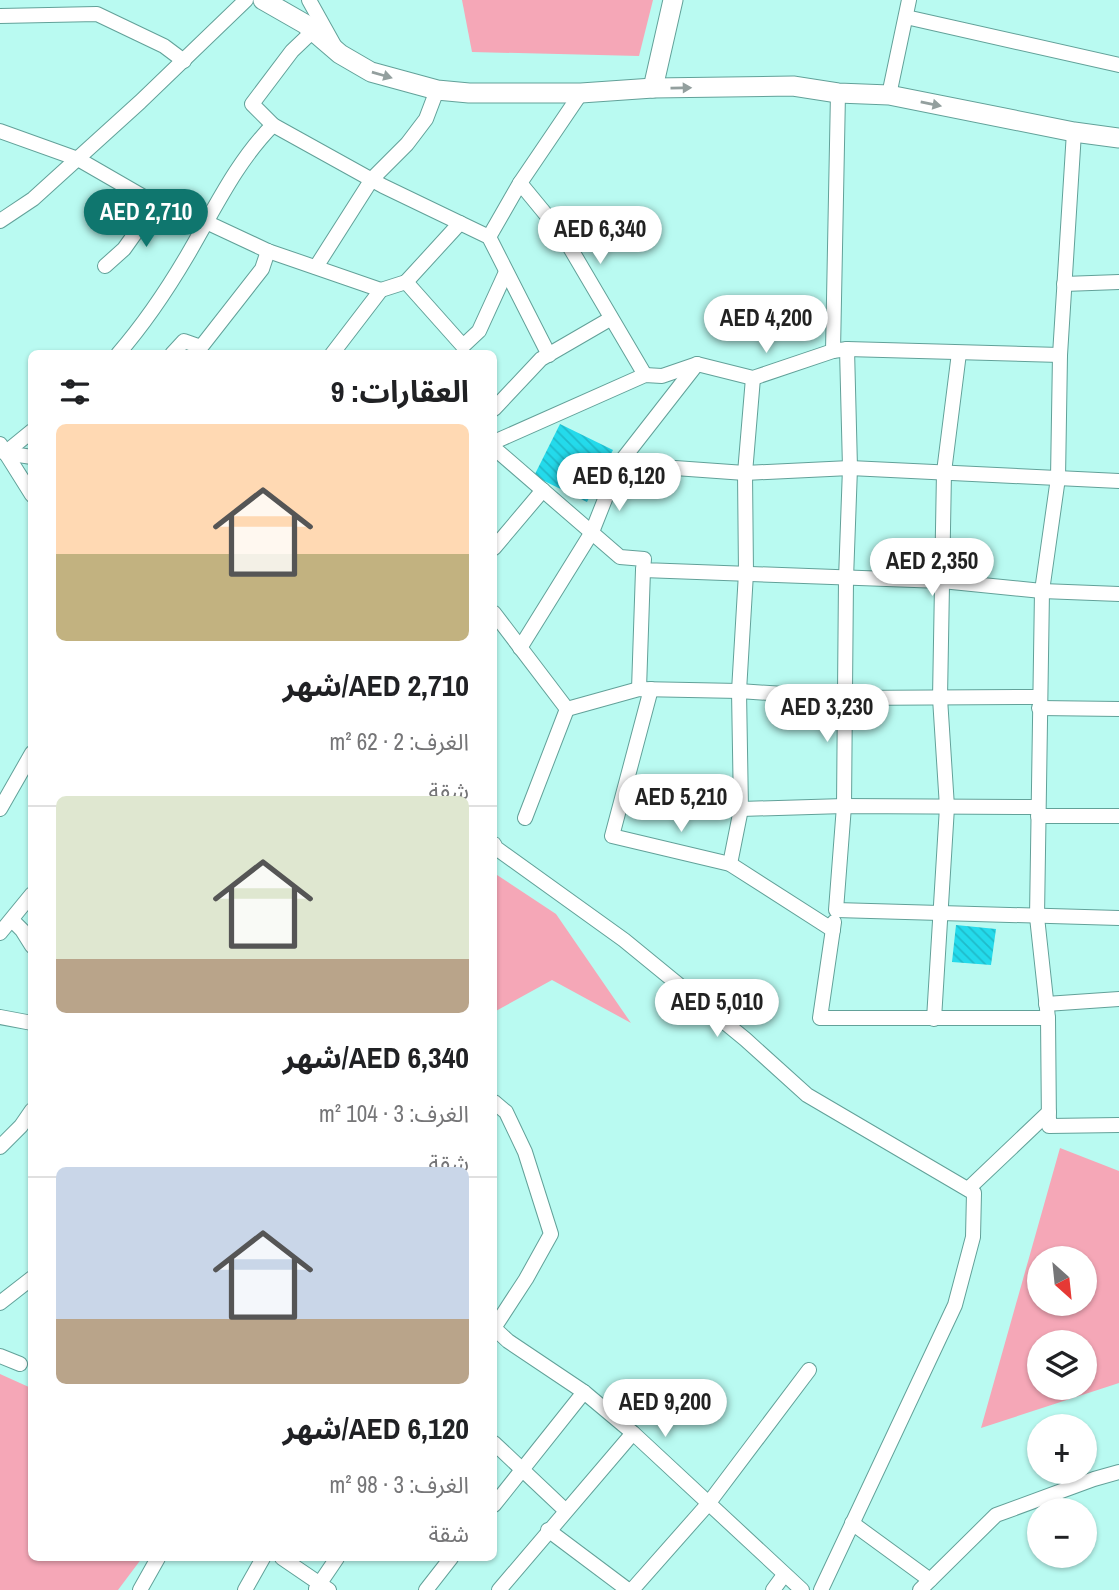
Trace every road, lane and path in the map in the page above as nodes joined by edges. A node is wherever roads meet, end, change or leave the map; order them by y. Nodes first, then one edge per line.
1 (246, 0) edge
2 (263, 0) edge
3 (309, 0) edge
4 (673, 0) edge
5 (909, 0) edge
6 (0, 16) edge
7 (906, 17) junction
8 (313, 31) junction
9 (340, 54) junction
10 (184, 61) junction
11 (1119, 65) edge
12 (653, 88) junction
13 (437, 90) junction
14 (581, 93) junction
15 (838, 93) junction
16 (889, 95) junction
17 (272, 125) junction
18 (0, 131) edge
19 (1074, 132) junction
20 (1119, 138) edge
21 (78, 159) junction
22 (372, 179) junction
23 (520, 183) junction
24 (156, 204) junction
25 (0, 221) edge
26 (206, 222) junction
27 (460, 223) junction
28 (489, 237) junction
29 (268, 251) junction
30 (105, 266) dead end
31 (316, 267) junction
32 (506, 272) junction
33 (406, 282) junction
34 (1119, 282) edge
35 (1064, 284) junction
36 (381, 290) junction
37 (610, 318) junction
38 (121, 350) edge
39 (176, 350) edge
40 (335, 350) edge
41 (840, 350) junction
42 (959, 353) junction
43 (549, 355) junction
44 (1060, 355) junction
45 (697, 364) junction
46 (645, 375) junction
47 (752, 378) junction
48 (497, 406) edge
49 (28, 433) edge
50 (497, 441) edge
51 (3, 448) edge
52 (497, 451) edge
53 (28, 456) edge
54 (619, 464) junction
55 (850, 468) junction
56 (944, 472) junction
57 (745, 473) junction
58 (1058, 478) junction
59 (1119, 481) edge
60 (28, 489) edge
61 (543, 490) junction
62 (592, 532) junction
63 (497, 544) edge
64 (643, 570) junction
65 (746, 573) junction
66 (846, 579) junction
67 (942, 581) junction
68 (1042, 591) junction
69 (1119, 594) edge
70 (497, 617) edge
71 (520, 648) junction
72 (645, 689) junction
73 (739, 691) junction
74 (845, 698) junction
75 (940, 698) junction
76 (1039, 702) junction
77 (567, 709) junction
78 (1119, 709) edge
79 (28, 760) edge
80 (844, 806) junction
81 (947, 807) junction
82 (0, 809) edge
83 (741, 809) junction
84 (1038, 812) junction
85 (1119, 816) edge
86 (525, 818) dead end
87 (497, 849) edge
88 (730, 864) junction
89 (28, 899) edge
90 (836, 910) junction
91 (939, 913) junction
92 (1037, 917) junction
93 (1119, 918) edge
94 (12, 920) junction
95 (833, 930) junction
96 (0, 933) edge
97 (28, 940) edge
98 (1119, 999) edge
99 (1047, 1011) junction
100 (0, 1017) edge
101 (934, 1020) junction
102 (28, 1022) edge
103 (497, 1104) edge
104 (1049, 1112) junction
105 (28, 1116) edge
106 (1119, 1125) edge
107 (0, 1147) edge
108 (968, 1189) junction
109 (28, 1281) edge
110 (0, 1303) edge
111 (497, 1323) edge
112 (497, 1331) edge
113 (0, 1356) edge
114 (20, 1364) dead end
115 (809, 1370) dead end
116 (584, 1392) junction
117 (633, 1433) junction
118 (497, 1446) edge
119 (522, 1468) junction
120 (1119, 1472) edge
121 (497, 1501) edge
122 (708, 1504) junction
123 (565, 1510) junction
124 (852, 1523) junction
125 (548, 1530) junction
126 (156, 1561) edge
127 (261, 1561) edge
128 (286, 1561) edge
129 (335, 1561) edge
130 (449, 1561) edge
131 (784, 1575) junction
132 (925, 1585) edge
133 (321, 1588) edge
134 (140, 1590) edge
135 (245, 1590) edge
136 (426, 1590) edge
137 (499, 1590) edge
138 (630, 1590) edge
139 (773, 1590) edge
140 (802, 1590) edge
141 (821, 1590) edge

1 - 10 street
2 - 8 street
3 - 9 street
4 - 12 street
5 - 7 street
6 - 10 street
7 - 11 street
7 - 16 street
8 - 9 street
8 - 17 street
9 -> 13 street
10 - 21 street
12 - 14 street
12 -> 15 street
13 - 14 street
13 - 22 street
14 - 23 street
15 - 16 street
15 - 41 street
16 -> 19 street
17 - 22 street
17 - 26 street
18 - 21 street
19 - 20 street
19 - 35 street
21 - 24 street
21 - 25 street
22 - 27 street
22 - 31 street
23 - 28 street
23 - 37 street
24 - 26 street
24 - 30 street
26 - 29 street
26 - 38 street
27 - 28 street
27 - 33 street
28 - 32 street
29 - 31 street
29 - 39 street
31 - 36 street
32 - 33 street
32 - 43 street
33 - 36 street
34 - 35 street
35 - 44 street
36 - 40 street
37 - 43 street
37 - 46 street
41 - 42 street
41 - 47 street
41 - 55 street
42 - 44 street
42 - 56 street
43 - 48 street
44 - 58 street
45 - 46 street
45 - 47 street
45 - 54 street
46 - 50 street
47 - 57 street
49 - 51 street
51 - 53 street
51 - 60 street
52 - 61 street
54 - 57 street
54 - 62 street
55 - 56 street
55 - 57 street
55 - 66 street
56 - 58 street
56 - 67 street
57 - 65 street
58 - 59 street
58 - 68 street
61 - 62 street
61 - 63 street
62 - 64 street
62 - 71 street
64 - 65 street
64 - 72 street
65 - 66 street
65 - 73 street
66 - 67 street
66 - 74 street
67 - 68 street
67 - 75 street
68 - 69 street
68 - 76 street
70 - 71 street
71 - 77 street
72 - 73 street
72 - 77 street
72 - 88 street
73 - 74 street
73 - 83 street
74 - 75 street
74 - 80 street
75 - 76 street
75 - 81 street
76 - 78 street
76 - 84 street
77 - 86 street
79 - 82 street
80 - 81 street
80 - 83 street
80 - 90 street
81 - 84 street
81 - 91 street
83 - 88 street
84 - 85 street
84 - 92 street
87 - 108 street
88 - 95 street
89 - 94 street
90 - 91 street
90 - 95 street
91 - 92 street
91 - 101 street
92 - 93 street
92 - 99 street
94 - 96 street
94 - 97 street
95 - 101 street
98 - 99 street
99 - 101 street
99 - 104 street
100 - 102 street
103 - 111 street
104 - 106 street
104 - 108 street
105 - 107 street
108 - 124 street
109 - 110 street
112 - 116 street
113 - 114 street
115 - 122 street
116 - 117 street
116 - 119 street
117 - 122 street
117 - 123 street
118 - 119 street
119 - 121 street
119 - 123 street
120 - 132 street
122 - 131 street
122 - 138 street
123 - 125 street
124 - 132 street
124 - 141 street
125 - 137 street
125 - 138 street
126 - 134 street
127 - 135 street
128 - 133 street
129 - 133 street
130 - 136 street
131 - 139 street
131 - 140 street

